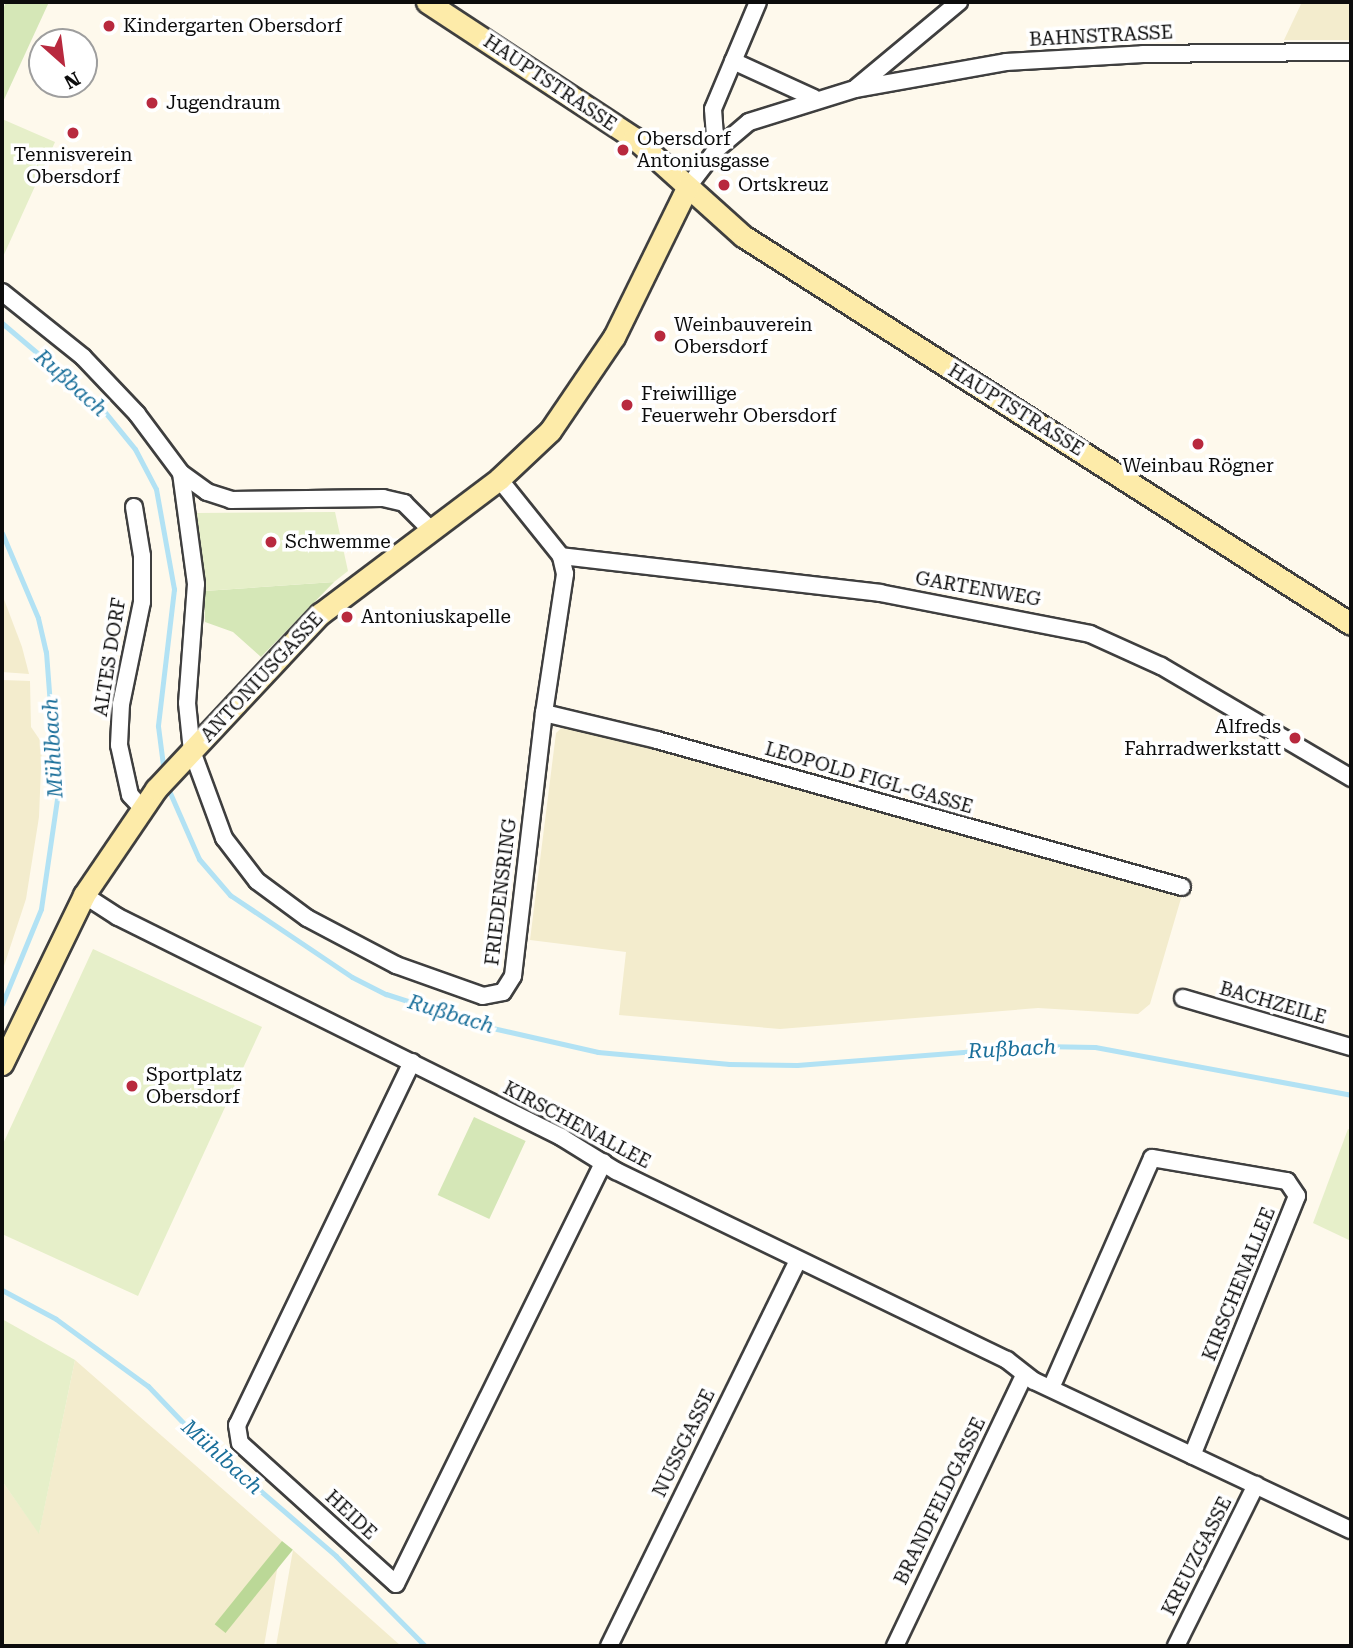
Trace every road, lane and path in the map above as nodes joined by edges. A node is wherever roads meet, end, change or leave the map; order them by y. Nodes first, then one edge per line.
1 (428, 2) edge
2 (758, 2) edge
3 (959, 2) edge
4 (1351, 52) edge
5 (733, 61) junction
6 (855, 89) junction
7 (814, 99) junction
8 (716, 150) junction
9 (687, 188) junction
10 (2, 292) edge
11 (181, 473) junction
12 (499, 479) junction
13 (134, 507) dead end
14 (429, 528) junction
15 (561, 556) junction
16 (1351, 624) edge
17 (544, 713) junction
18 (187, 756) junction
19 (1351, 778) edge
20 (142, 808) junction
21 (1182, 887) dead end
22 (84, 895) junction
23 (1183, 998) dead end
24 (1351, 1047) edge
25 (412, 1062) junction
26 (2, 1064) edge
27 (604, 1162) junction
28 (798, 1259) junction
29 (1024, 1375) junction
30 (1051, 1388) junction
31 (1192, 1456) junction
32 (1256, 1485) junction
33 (1351, 1530) edge
34 (609, 1646) edge
35 (895, 1646) edge
36 (1175, 1646) edge

1 - 9 street, HAUPTSTRASSE
2 - 5 street
3 - 6 street
4 - 6 street, BAHNSTRASSE
5 - 7 street
5 - 8 street
6 - 7 street, BAHNSTRASSE
7 - 8 street, BAHNSTRASSE
8 - 9 street, BAHNSTRASSE
9 - 12 street, ANTONIUSGASSE
9 - 16 street, HAUPTSTRASSE
10 - 11 street
11 - 14 street
11 - 18 street
12 - 14 street, ANTONIUSGASSE
12 - 15 street
13 - 20 street, ALTES DORF
14 - 18 street, ANTONIUSGASSE
15 - 17 street, FRIEDENSRING
15 - 19 street, GARTENWEG
17 - 18 street, FRIEDENSRING
17 - 21 street, LEOPOLD FIGL-GASSE
18 - 20 street, ANTONIUSGASSE
20 - 22 street, ANTONIUSGASSE
22 - 25 street, KIRSCHENALLEE
22 - 26 street, ANTONIUSGASSE
23 - 24 street, BACHZEILE
25 - 27 street, KIRSCHENALLEE
25 - 27 street, HEIDE
27 - 28 street, KIRSCHENALLEE
28 - 29 street, KIRSCHENALLEE
28 - 34 street, NUSSGASSE
29 - 30 street, KIRSCHENALLEE
29 - 35 street, BRANDFELDGASSE
30 - 31 street, KIRSCHENALLEE
30 - 31 street, KIRSCHENALLEE
31 - 32 street, KIRSCHENALLEE
32 - 33 street, KIRSCHENALLEE
32 - 36 street, KREUZGASSE

